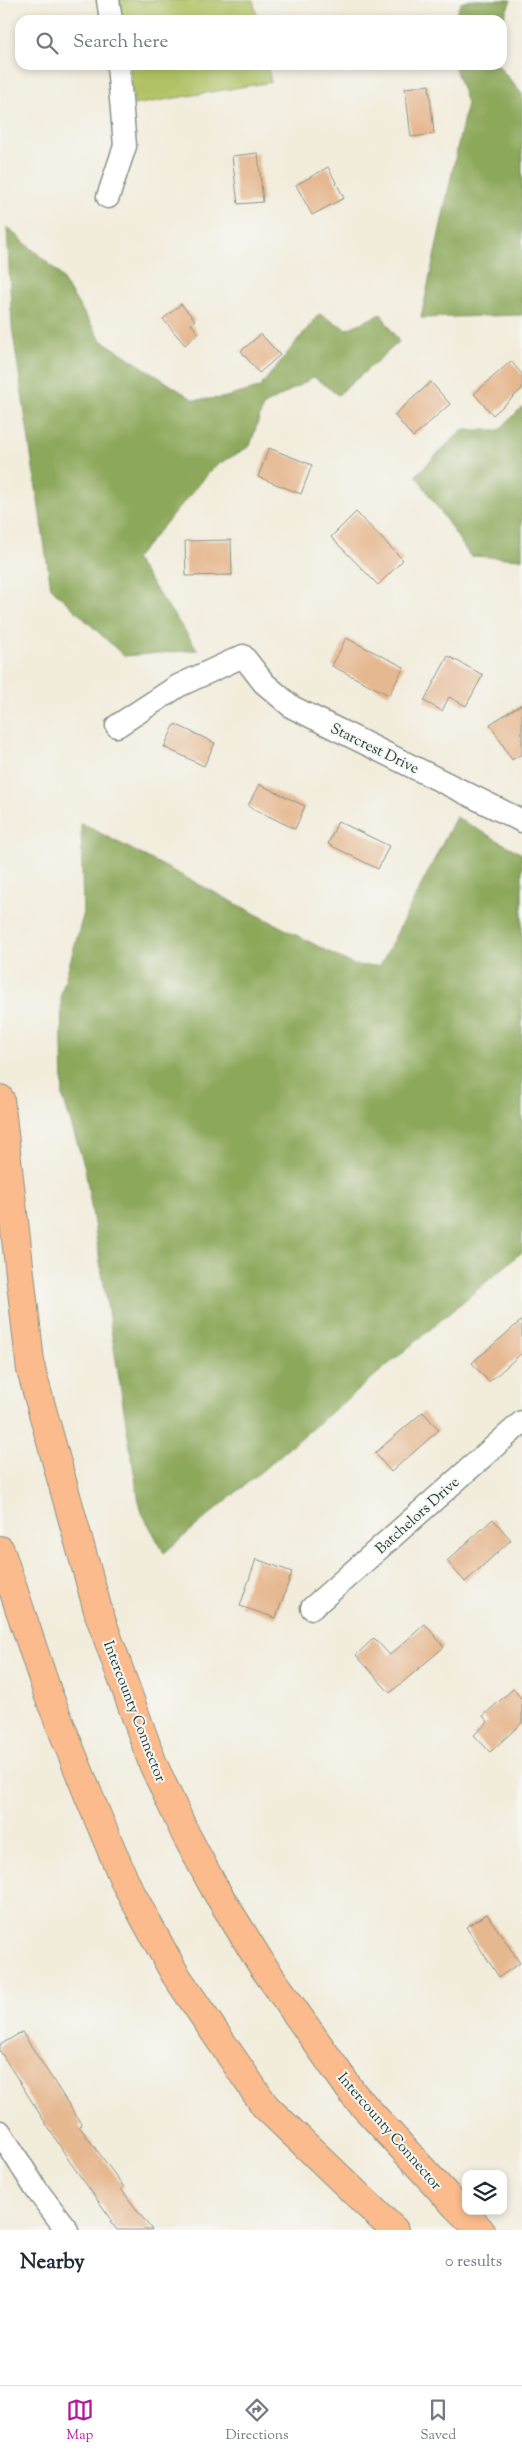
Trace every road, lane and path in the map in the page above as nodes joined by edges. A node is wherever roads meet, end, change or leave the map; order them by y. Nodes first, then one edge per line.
1 (108, 0) edge
2 (110, 15) edge
3 (118, 70) edge
4 (108, 197) dead end
5 (117, 726) dead end
6 (522, 821) edge
7 (0, 1099) edge
8 (522, 1422) edge
9 (0, 1550) edge
10 (312, 1608) dead end
11 (0, 2132) edge
12 (66, 2230) edge
13 (394, 2230) edge
14 (480, 2230) edge

1 - 2 street
3 - 4 street
5 - 6 street, Starcrest Drive
7 - 14 highway, Intercounty Connector
8 - 10 street, Batchelors Drive
9 - 13 highway
11 - 12 street

